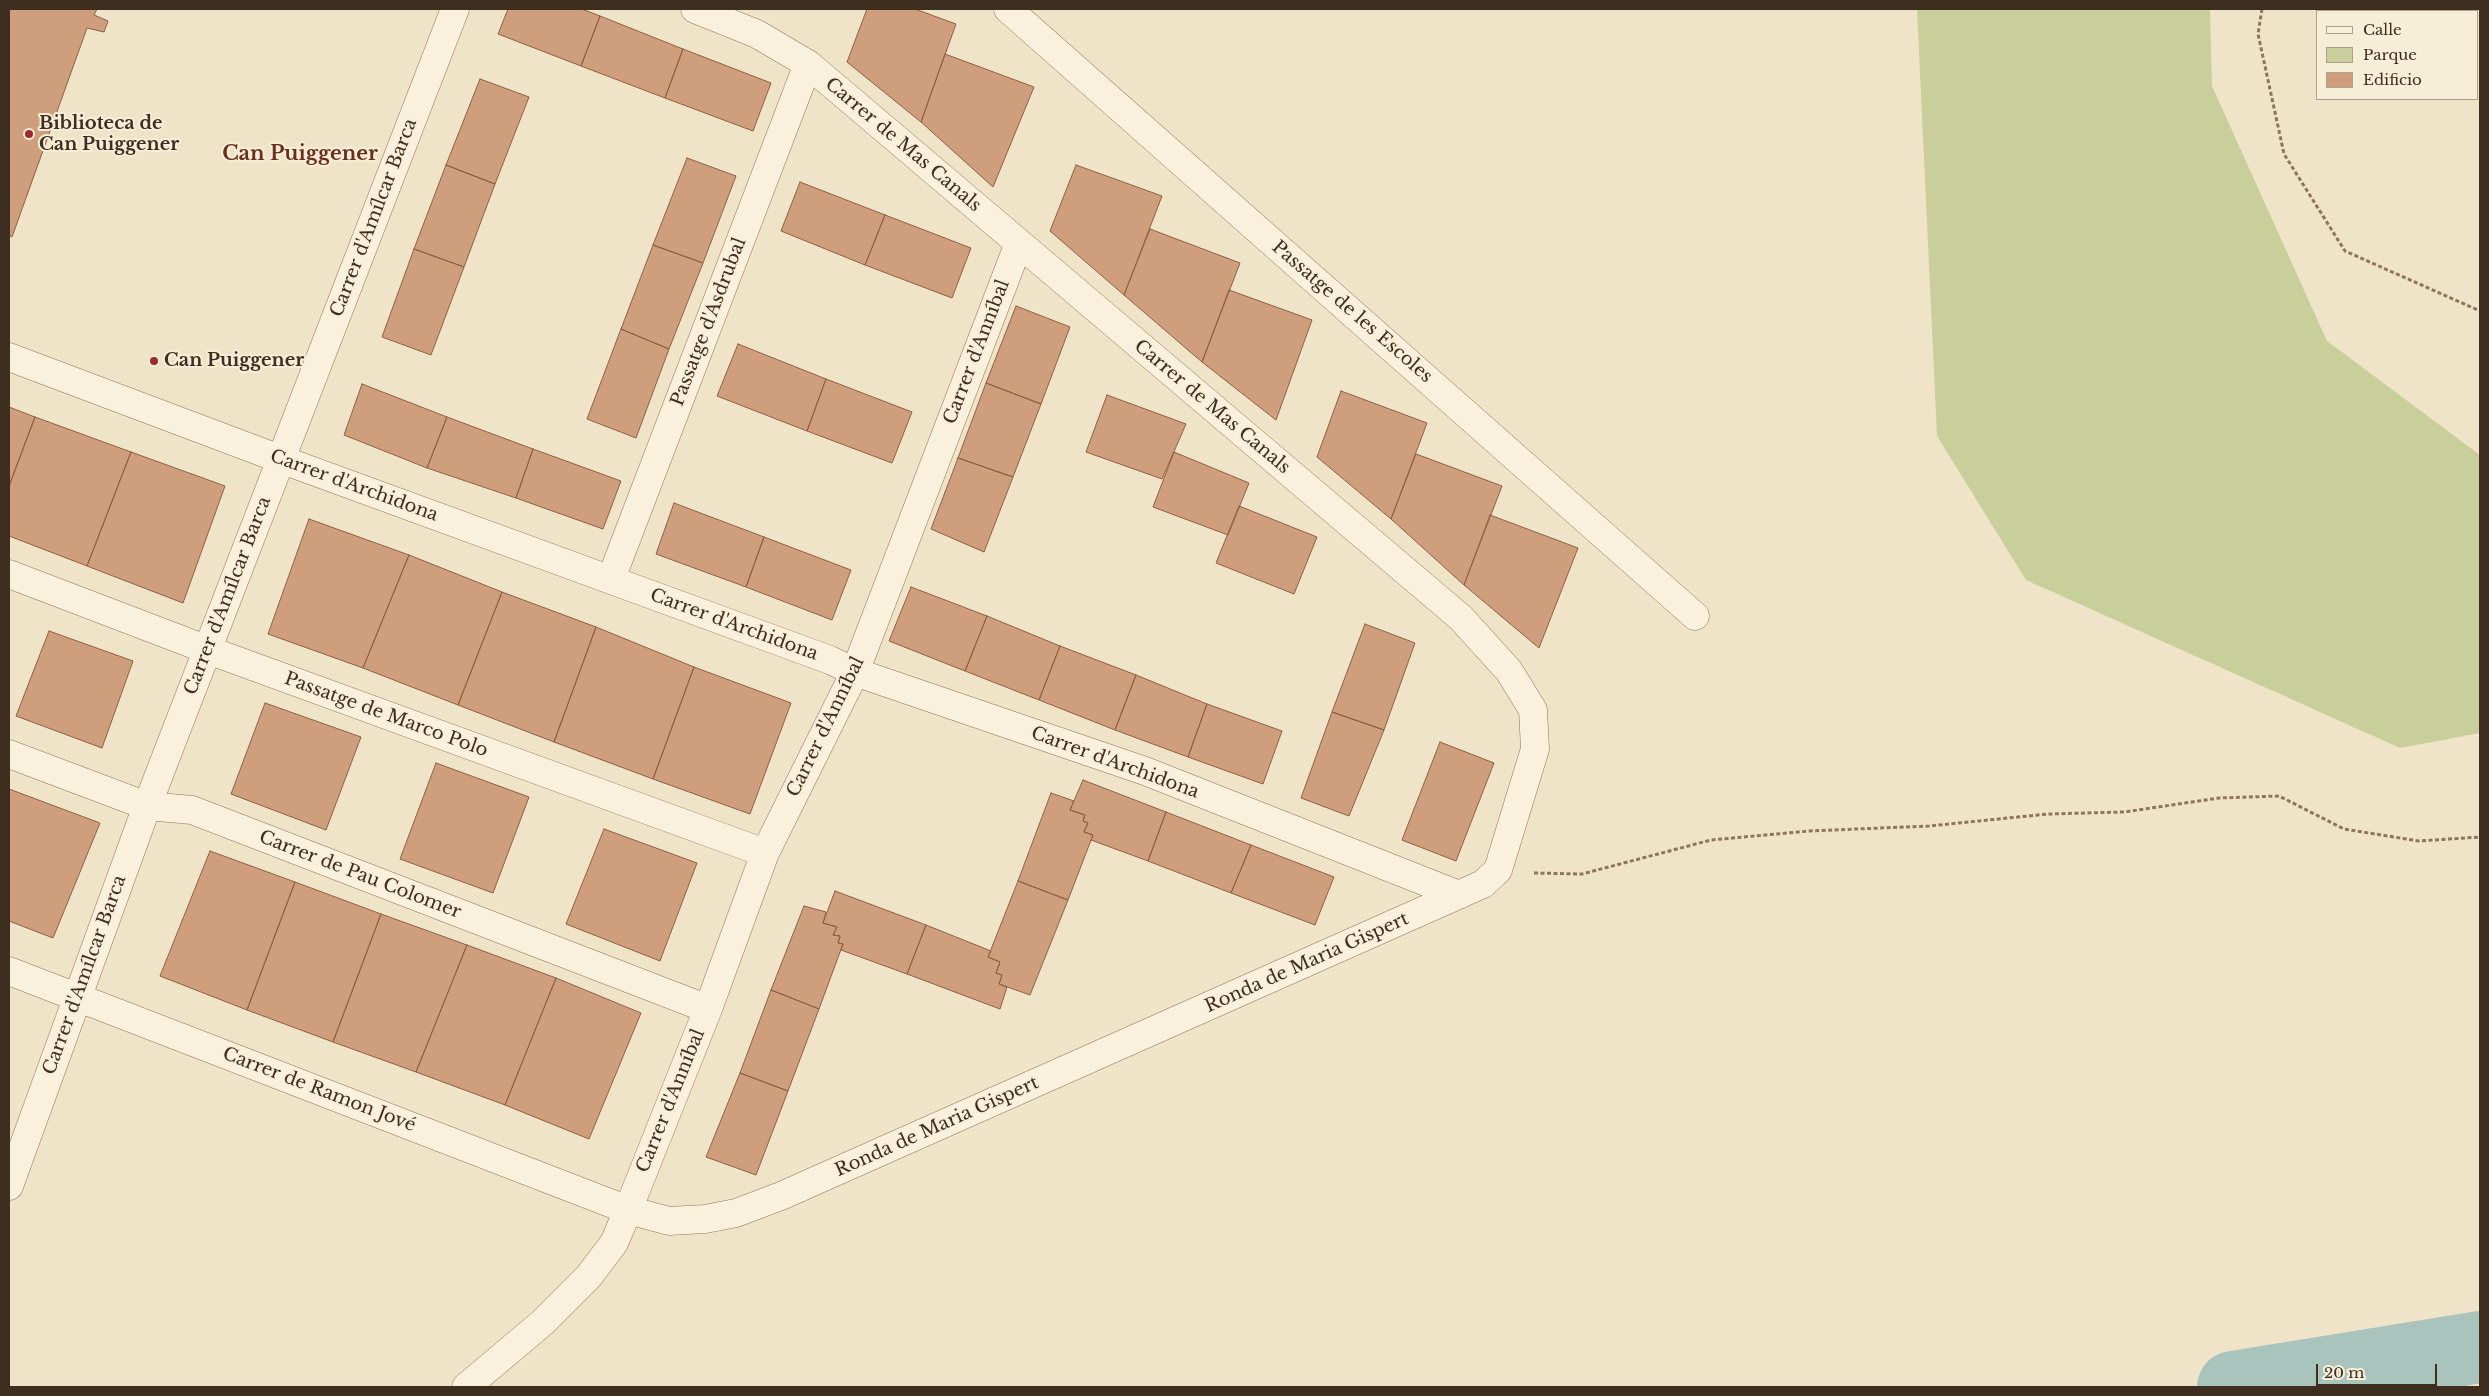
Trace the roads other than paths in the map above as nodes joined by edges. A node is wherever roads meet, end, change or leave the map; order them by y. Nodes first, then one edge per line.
1 (455, 9) edge
2 (695, 9) edge
3 (1008, 9) edge
4 (808, 64) junction
5 (1019, 243) junction
6 (9, 357) edge
7 (280, 459) junction
8 (9, 574) edge
9 (611, 579) junction
10 (1694, 616) dead end
11 (208, 650) junction
12 (854, 672) junction
13 (9, 754) edge
14 (147, 806) junction
15 (765, 853) junction
16 (1459, 895) junction
17 (9, 971) edge
18 (77, 996) junction
19 (708, 1009) junction
20 (9, 1186) edge
21 (628, 1210) junction
22 (466, 1387) edge

1 - 7 street, Carrer d'Amílcar Barca
2 - 4 street, Carrer de Mas Canals
3 - 10 street, Passatge de les Escoles
4 - 5 street, Carrer de Mas Canals
4 - 9 street, Passatge d'Asdrubal
5 - 12 street, Carrer d'Anníbal
5 - 16 street, Carrer de Mas Canals
6 - 7 street, Carrer d'Archidona
7 - 9 street, Carrer d'Archidona
7 - 11 street, Carrer d'Amílcar Barca
8 - 11 street, Passatge de Marco Polo
9 - 12 street, Carrer d'Archidona
11 - 14 street, Carrer d'Amílcar Barca
11 - 15 street, Passatge de Marco Polo
12 - 15 street, Carrer d'Anníbal
12 - 16 street, Carrer d'Archidona
13 - 14 street, Carrer de Pau Colomer
14 - 18 street, Carrer d'Amílcar Barca
14 - 19 street, Carrer de Pau Colomer
15 - 19 street, Carrer d'Anníbal
16 - 21 street, Ronda de Maria Gispert
17 - 18 street, Carrer de Ramon Jové
18 - 20 street, Carrer d'Amílcar Barca
18 - 21 street, Carrer de Ramon Jové
19 - 21 street, Carrer d'Anníbal
21 - 22 street

